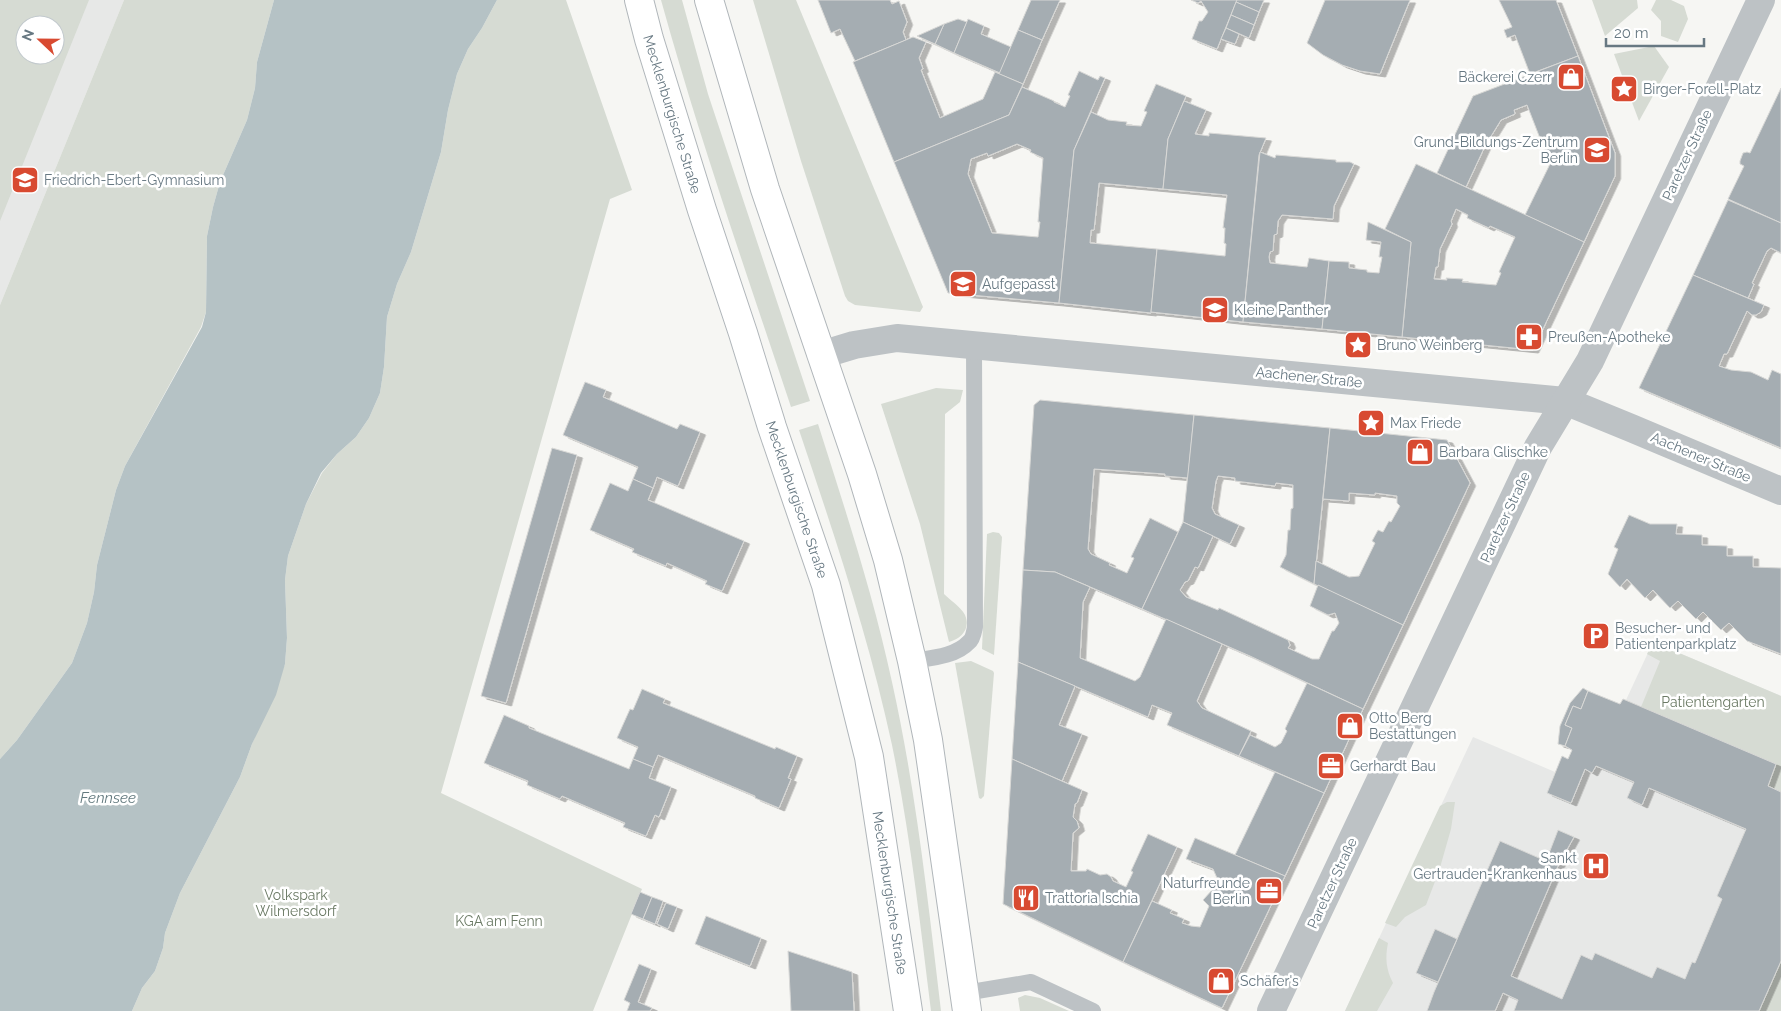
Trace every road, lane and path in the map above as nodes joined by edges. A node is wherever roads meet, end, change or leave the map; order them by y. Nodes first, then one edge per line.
1 (639, 0) edge
2 (709, 0) edge
3 (1761, 0) edge
4 (974, 344) junction
5 (821, 355) junction
6 (1565, 402) junction
7 (1781, 491) edge
8 (912, 660) junction
9 (966, 1002) edge
10 (908, 1011) edge
11 (1094, 1011) edge
12 (1271, 1011) edge

1 - 10 main road, Mecklenburgische Straße
2 - 5 main road
3 - 6 street, Paretzer Straße
4 - 5 street, Aachener Straße
4 - 6 street, Aachener Straße
4 - 8 lane
5 - 8 main road
6 - 7 street, Aachener Straße
6 - 12 street, Paretzer Straße
8 - 9 main road
9 - 11 lane

